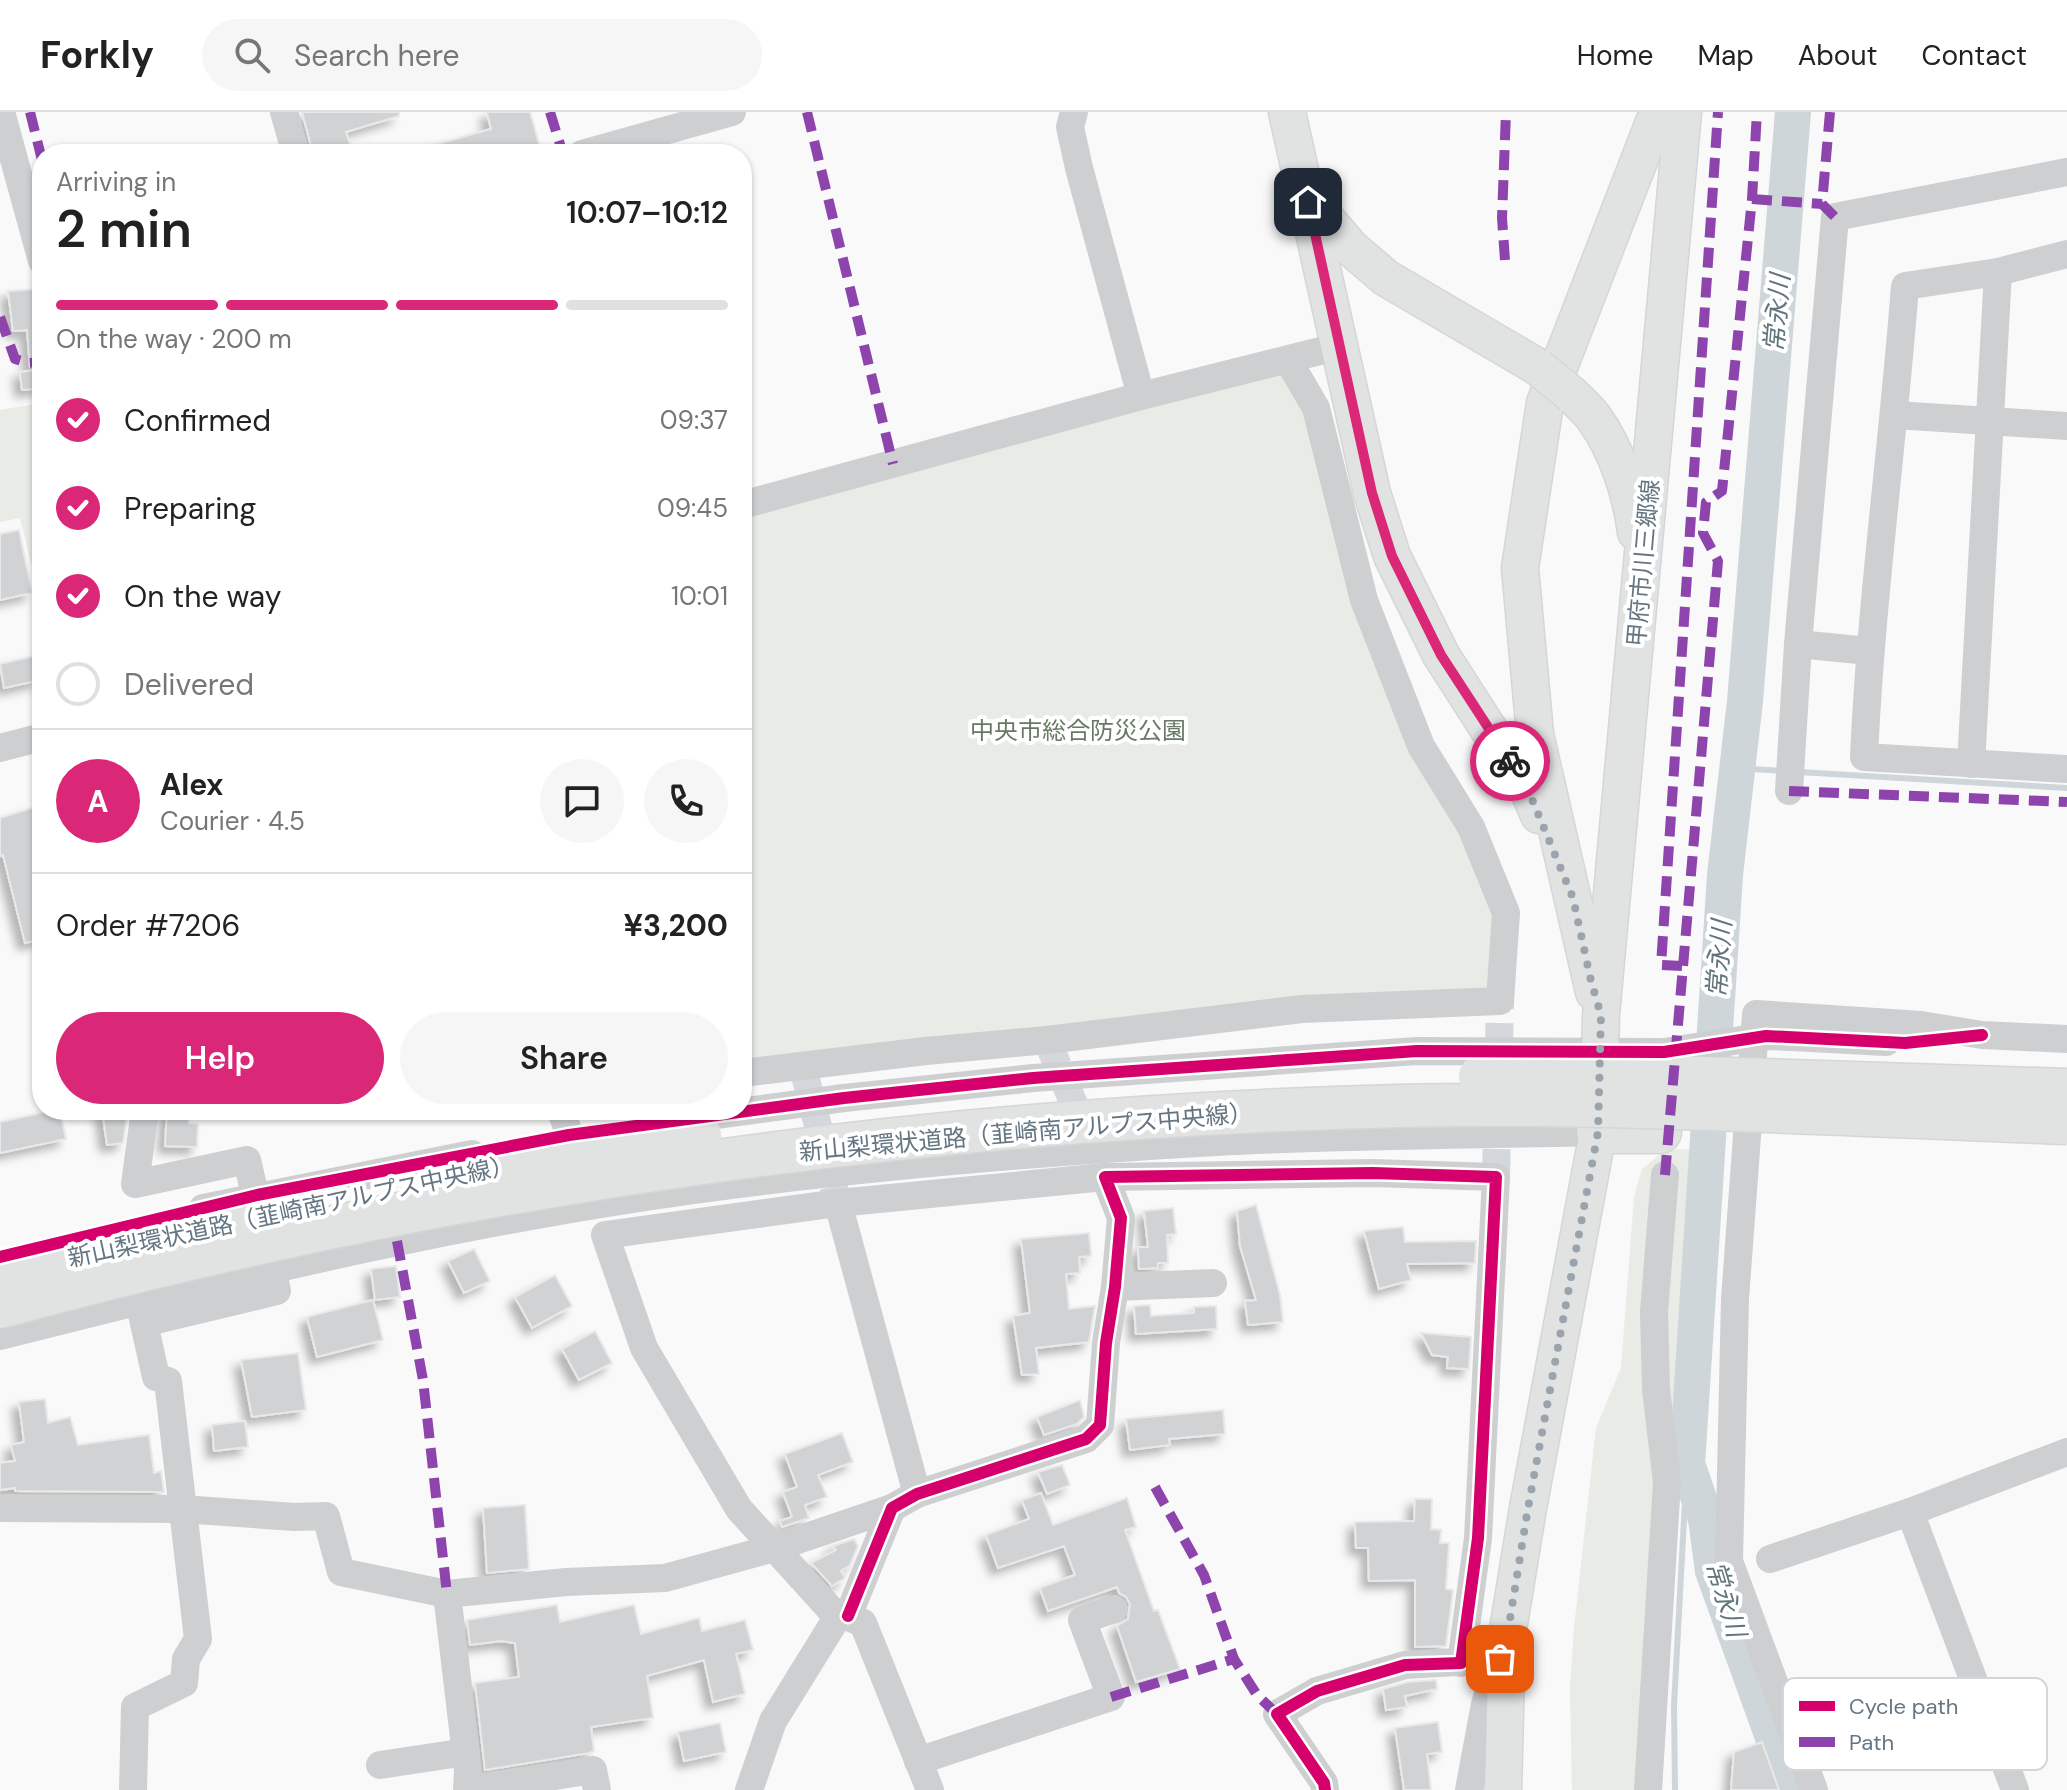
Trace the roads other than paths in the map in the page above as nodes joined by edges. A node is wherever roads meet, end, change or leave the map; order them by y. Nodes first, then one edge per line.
1 (1, 112) edge
2 (284, 112) edge
3 (732, 112) edge
4 (1074, 112) edge
5 (1287, 112) edge
6 (1658, 112) edge
7 (1683, 112) edge
8 (293, 144) edge
9 (618, 144) edge
10 (2067, 172) edge
11 (1304, 181) junction
12 (32, 225) edge
13 (2067, 254) edge
14 (1998, 272) junction
15 (1340, 346) junction
16 (1288, 360) junction
17 (1141, 396) junction
18 (1895, 415) junction
19 (1988, 421) junction
20 (2067, 426) edge
21 (752, 502) edge
22 (1642, 570) junction
23 (1798, 644) junction
24 (1869, 651) junction
25 (32, 740) edge
26 (0, 748) edge
27 (1971, 764) junction
28 (2067, 769) edge
29 (1789, 791) dead end
30 (1573, 898) junction
31 (1601, 1015) junction
32 (1982, 1035) junction
33 (2067, 1039) edge
34 (1600, 1052) junction
35 (1664, 1052) junction
36 (2067, 1069) edge
37 (752, 1072) edge
38 (2067, 1090) edge
39 (752, 1106) edge
40 (144, 1120) edge
41 (588, 1120) edge
42 (565, 1122) edge
43 (2067, 1123) edge
44 (1598, 1132) junction
45 (2067, 1147) edge
46 (1665, 1175) dead end
47 (1105, 1177) junction
48 (257, 1195) junction
49 (838, 1203) junction
50 (593, 1205) junction
51 (605, 1235) junction
52 (0, 1257) edge
53 (273, 1270) junction
54 (0, 1276) edge
55 (1213, 1283) dead end
56 (1115, 1287) junction
57 (0, 1307) edge
58 (142, 1312) junction
59 (0, 1336) edge
60 (2066, 1454) edge
61 (904, 1501) junction
62 (0, 1508) edge
63 (1528, 1508) junction
64 (182, 1509) junction
65 (1910, 1512) junction
66 (774, 1548) junction
67 (1770, 1559) dead end
68 (447, 1594) junction
69 (1114, 1609) dead end
70 (844, 1615) junction
71 (1507, 1636) junction
72 (1461, 1663) junction
73 (1973, 1678) edge
74 (1783, 1706) edge
75 (918, 1761) junction
76 (380, 1765) dead end
77 (1807, 1770) edge
78 (2007, 1770) edge
79 (471, 1778) edge
80 (133, 1790) edge
81 (597, 1790) edge
82 (749, 1790) edge
83 (928, 1790) edge
84 (1325, 1790) edge
85 (1469, 1790) edge
86 (1503, 1790) edge
87 (1648, 1790) edge
88 (1814, 1790) edge
89 (2015, 1790) edge

1 - 12 street
2 - 8 street
3 - 9 street
4 - 17 street
5 - 11 main road, 甲府市川三郷線
6 - 30 main road, 甲府市川三郷線
7 - 22 main road, 甲府市川三郷線
10 - 23 street
11 - 15 main road, 甲府市川三郷線
11 - 22 main road, bridge
13 - 14 street
14 - 18 street
14 - 19 street
15 - 16 street
15 - 30 main road, 甲府市川三郷線
16 - 17 street
16 - 37 street
17 - 21 street
18 - 19 street
18 - 24 street
19 - 20 street
19 - 27 street
22 - 31 main road, 甲府市川三郷線
23 - 24 street
23 - 29 street
24 - 27 street
25 - 26 street
27 - 28 street
30 - 31 main road, 甲府市川三郷線
31 - 34 main road, 甲府市川三郷線
32 - 33 street
32 - 35 street, bridge
32 - 74 street
34 - 35 street
34 - 39 street
34 - 44 main road, 甲府市川三郷線
35 - 36 highway, bridge
38 - 54 highway, 新山梨環状道路（韮崎南アルプス中央線）, bridge
40 - 48 street
41 - 42 street
42 - 48 street
42 - 50 street
43 - 57 highway, 新山梨環状道路（韮崎南アルプス中央線）, bridge
44 - 45 highway
44 - 50 street
44 - 63 main road, 甲府市川三郷線
46 - 87 street
47 - 49 street
47 - 56 street
47 - 72 street
48 - 52 street
48 - 53 street
49 - 51 street
49 - 61 street
50 - 51 street
50 - 53 street
51 - 66 street
53 - 58 street
55 - 56 street
56 - 61 street
58 - 59 street
58 - 64 street
60 - 65 street
61 - 66 street
61 - 70 street
62 - 64 street
63 - 71 main road, 甲府市川三郷線
63 - 72 street
64 - 68 street
64 - 80 street
65 - 67 street
65 - 73 street
66 - 68 street
66 - 70 street
68 - 79 street
69 - 75 street
70 - 75 street
70 - 82 street
71 - 85 street
71 - 86 main road, 甲府市川三郷線
72 - 84 street
75 - 83 street
76 - 79 street
77 - 88 street
78 - 89 street
79 - 81 street

